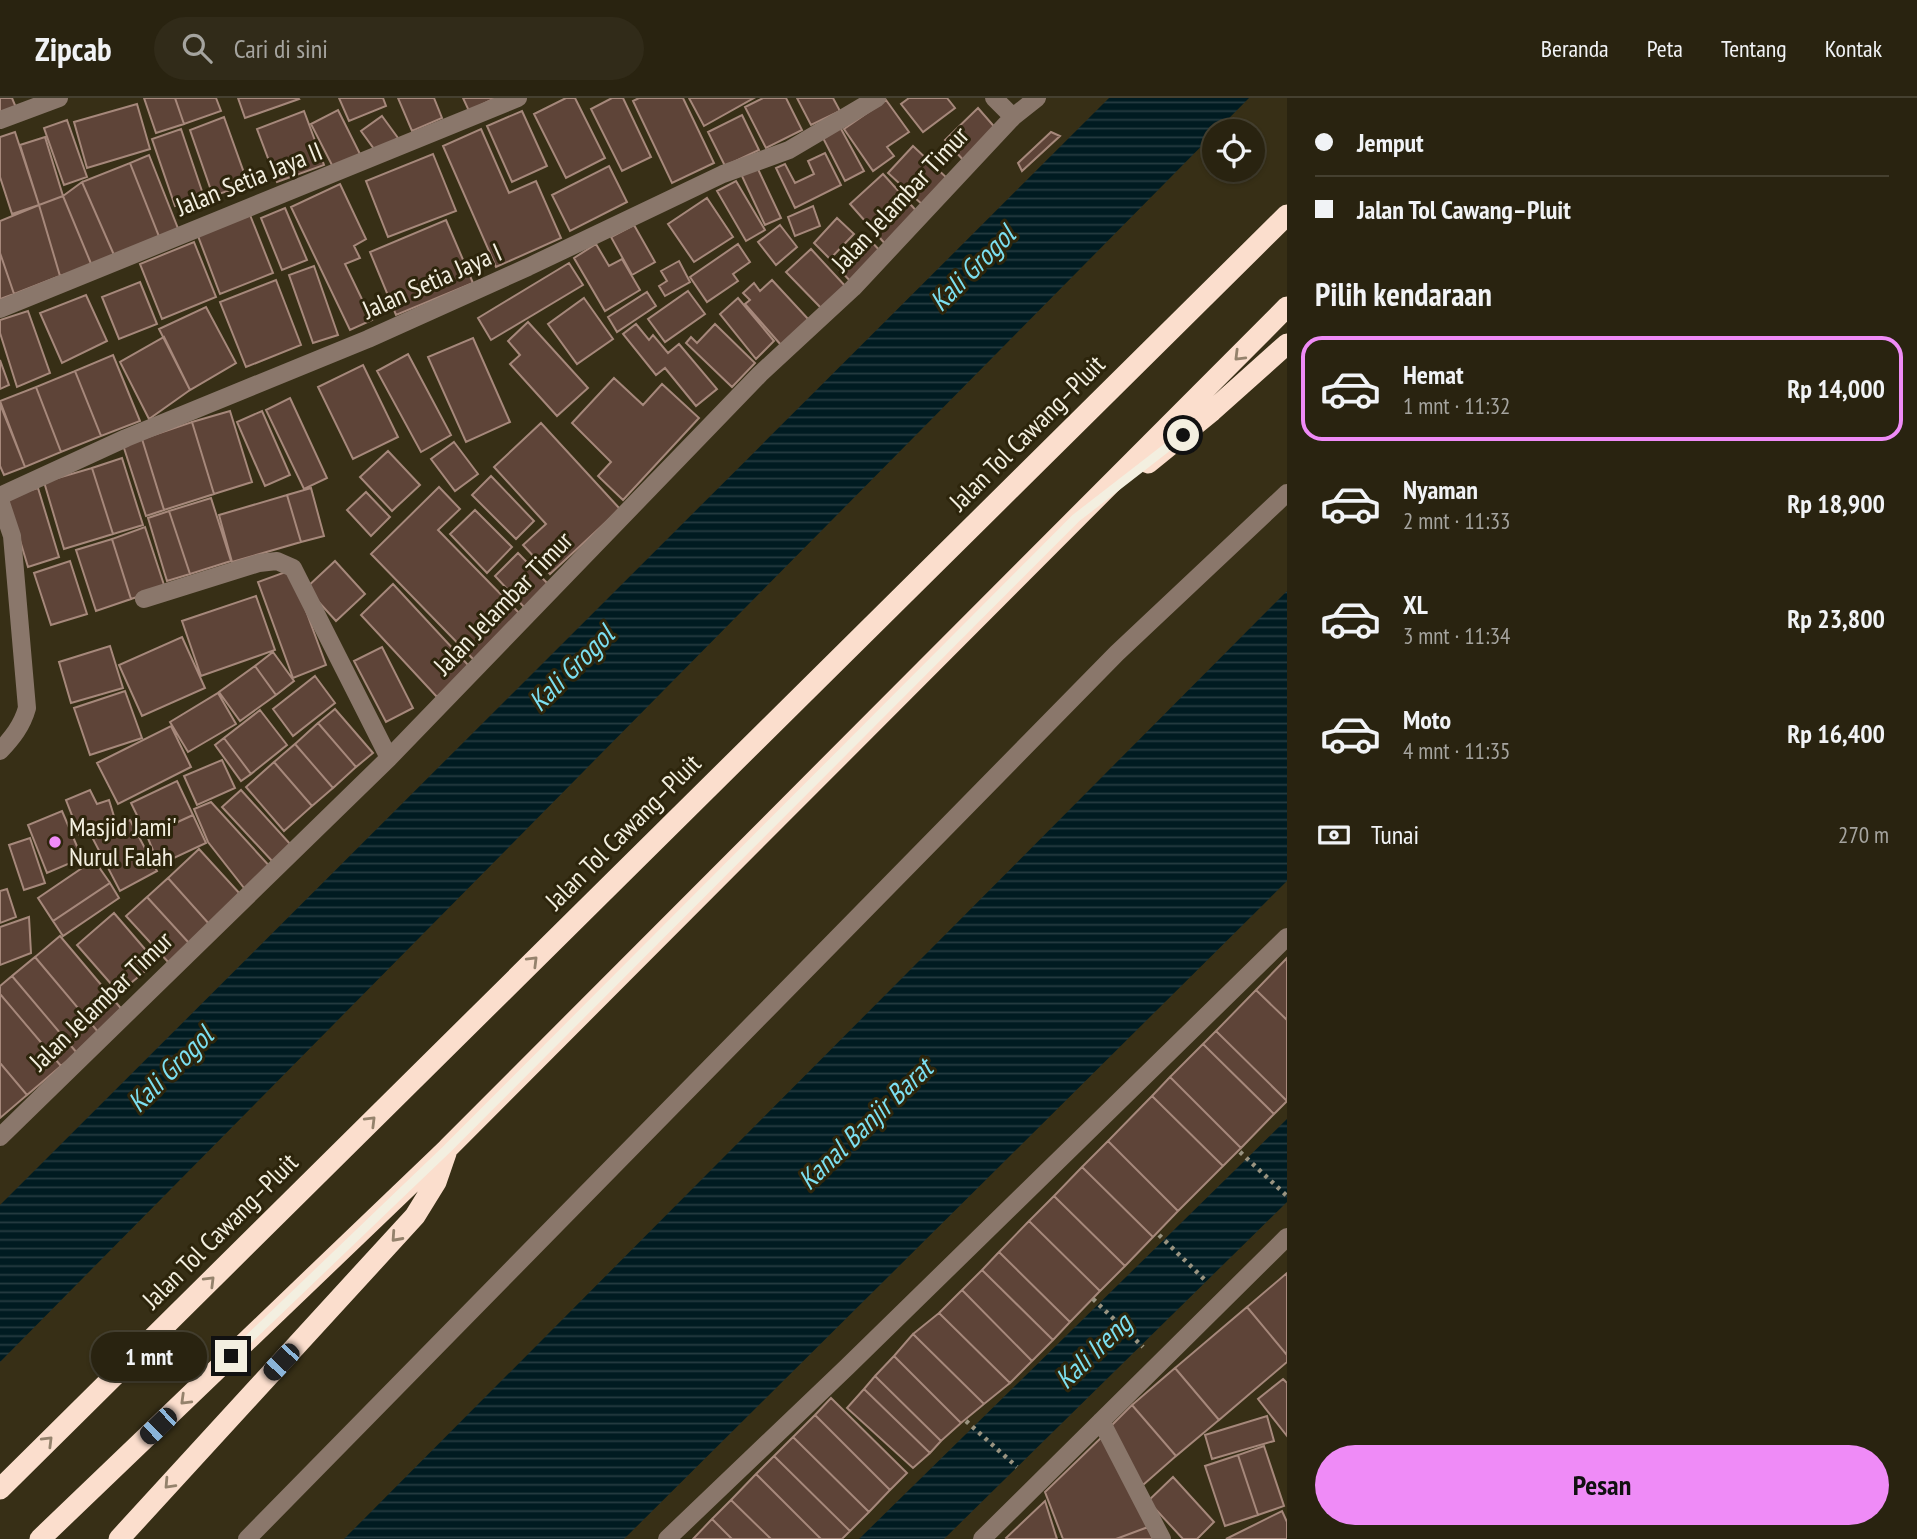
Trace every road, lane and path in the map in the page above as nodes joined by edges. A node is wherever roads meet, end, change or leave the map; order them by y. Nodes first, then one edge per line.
1 (59, 98) edge
2 (518, 98) edge
3 (877, 98) edge
4 (994, 98) edge
5 (1037, 98) edge
6 (1013, 117) junction
7 (0, 120) edge
8 (1287, 215) edge
9 (1287, 307) edge
10 (0, 309) edge
11 (1287, 344) edge
12 (1287, 493) edge
13 (0, 498) edge
14 (1076, 518) junction
15 (6, 541) edge
16 (144, 599) dead end
17 (0, 751) edge
18 (389, 758) junction
19 (1287, 937) edge
20 (0, 1137) edge
21 (447, 1149) junction
22 (1241, 1154) dead end
23 (1287, 1196) edge
24 (1161, 1237) dead end
25 (1287, 1237) edge
26 (1214, 1289) dead end
27 (1095, 1301) dead end
28 (1145, 1349) dead end
29 (1101, 1421) junction
30 (969, 1422) dead end
31 (1020, 1469) dead end
32 (0, 1489) edge
33 (40, 1539) edge
34 (119, 1539) edge
35 (247, 1539) edge
36 (667, 1539) edge
37 (982, 1539) edge
38 (1162, 1539) edge

1 - 7 street
2 - 10 street, Jalan Setia Jaya II
3 - 13 street, Jalan Setia Jaya I
4 - 6 street
5 - 6 street, Jalan Jelambar Timur
6 - 18 street, Jalan Jelambar Timur
32 -> 8 highway, Jalan Tol Cawang–Pluit
9 -> 14 highway
11 - 14 highway
12 - 35 street
13 - 15 street
14 - 21 highway
15 - 17 street
16 - 18 street
18 - 20 street, Jalan Jelambar Timur
19 - 36 street
21 -> 33 highway
21 -> 34 highway
22 - 23 path
24 - 26 path
25 - 29 street
27 - 28 path
29 - 37 street
29 - 38 street
30 - 31 path

